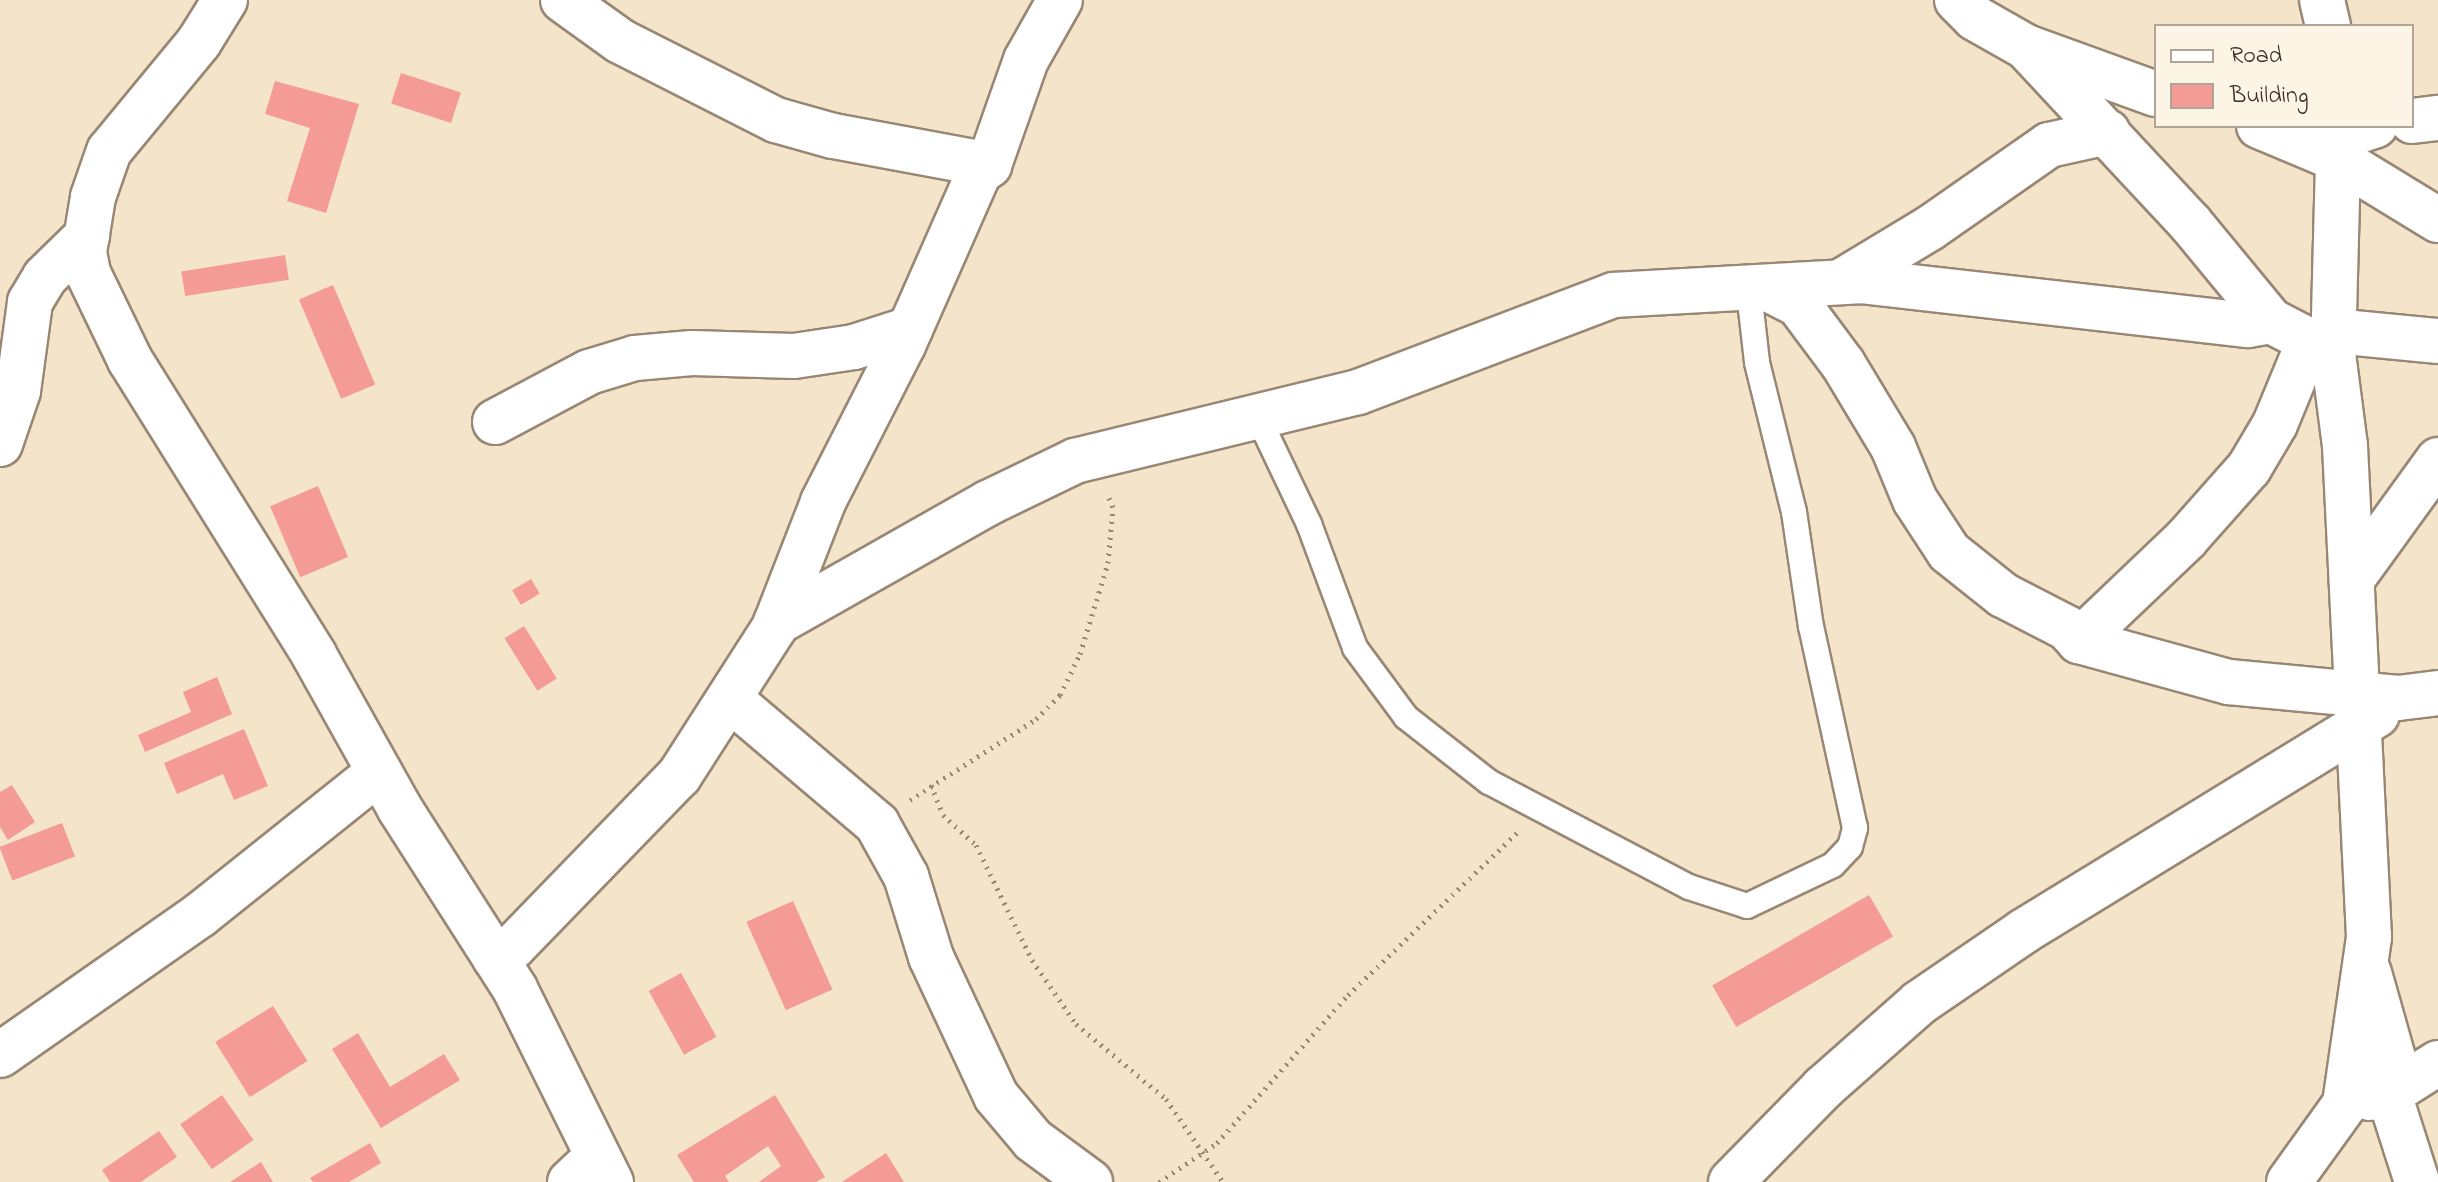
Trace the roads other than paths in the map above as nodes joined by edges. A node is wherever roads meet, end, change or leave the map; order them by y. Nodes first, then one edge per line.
1 (225, 0) edge
2 (563, 0) edge
3 (1957, 0) edge
4 (2322, 0) edge
5 (1050, 7) edge
6 (2328, 24) edge
7 (2026, 47) junction
8 (2154, 93) edge
9 (2438, 118) edge
10 (2414, 121) edge
11 (2272, 128) edge
12 (2108, 132) junction
13 (2338, 138) edge
14 (989, 165) junction
15 (2438, 220) edge
16 (87, 236) junction
17 (1842, 281) junction
18 (1764, 287) junction
19 (2271, 321) junction
20 (910, 329) junction
21 (2438, 341) edge
22 (2325, 343) junction
23 (1258, 417) junction
24 (495, 422) dead end
25 (0, 444) edge
26 (2438, 460) edge
27 (2352, 579) junction
28 (776, 623) junction
29 (2079, 641) junction
30 (2418, 696) edge
31 (731, 700) junction
32 (2356, 711) junction
33 (379, 772) junction
34 (495, 958) junction
35 (2364, 964) junction
36 (0, 1055) edge
37 (2438, 1063) edge
38 (2389, 1094) junction
39 (2345, 1104) junction
40 (592, 1174) edge
41 (1090, 1182) edge
42 (1731, 1182) edge
43 (2289, 1182) edge
44 (2417, 1182) edge

1 - 16 street
2 - 14 street
3 - 7 street
4 - 6 street
5 - 14 street
7 - 8 street
7 - 12 street
9 - 10 street
11 - 13 street
12 - 17 street
12 - 19 street
13 - 15 street
13 - 22 street
14 - 20 street
16 - 25 street
16 - 33 street
17 - 18 street
17 - 19 street
18 - 23 street
18 - 23 lane
18 - 29 street
19 - 22 street
20 - 24 street
20 - 28 street
21 - 22 street
22 - 27 street
22 - 29 street
23 - 28 street
26 - 27 street
27 - 32 street
28 - 31 street
29 - 32 street
30 - 32 street
31 - 34 street
31 - 41 street
32 - 35 street
32 - 42 street
33 - 34 street
33 - 36 street
34 - 40 street
35 - 38 street
35 - 39 street
37 - 38 street
38 - 39 street
38 - 44 street
39 - 43 street

